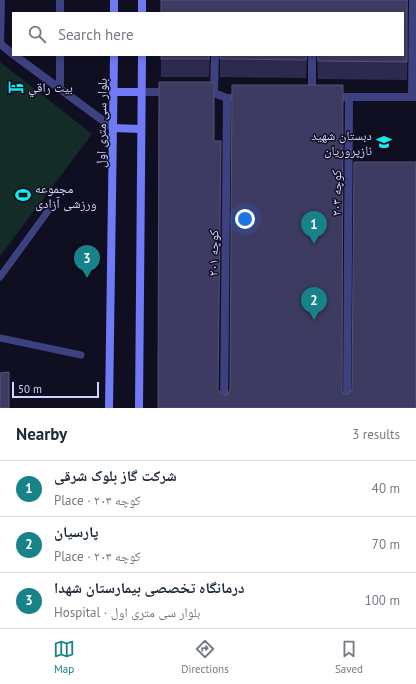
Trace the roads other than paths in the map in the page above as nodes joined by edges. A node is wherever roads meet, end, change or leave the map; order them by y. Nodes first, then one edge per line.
1 (1, 0) edge
2 (60, 0) edge
3 (114, 0) edge
4 (142, 0) edge
5 (413, 0) edge
6 (60, 12) edge
7 (114, 12) edge
8 (142, 12) edge
9 (0, 44) edge
10 (12, 53) edge
11 (17, 56) edge
12 (60, 56) edge
13 (114, 56) edge
14 (142, 56) edge
15 (214, 56) edge
16 (312, 56) edge
17 (60, 89) junction
18 (114, 92) junction
19 (141, 92) junction
20 (178, 92) edge
21 (192, 93) edge
22 (214, 93) junction
23 (349, 97) junction
24 (414, 97) edge
25 (227, 98) junction
26 (250, 98) edge
27 (113, 128) junction
28 (141, 129) junction
29 (48, 211) dead end
30 (0, 277) edge
31 (0, 338) edge
32 (81, 355) dead end
33 (109, 408) edge
34 (139, 408) edge
35 (224, 408) edge
36 (347, 408) edge

1 - 9 street
2 - 6 street
3 - 7 main road
4 - 8 main road
5 - 24 street
9 - 10 street
11 - 17 street
12 - 17 street
13 - 18 main road, بلوار سی متری اول
14 - 19 main road
15 - 22 street
16 - 23 street
17 - 27 street
18 - 19 main road
18 - 27 main road, بلوار سی متری اول
19 - 20 street
19 - 28 main road
21 - 22 street
22 - 25 street
23 - 24 street
23 - 36 street, کوچه ۲۰۳
25 - 26 street
25 - 35 street, کوچه ۲۰۱
27 - 28 main road
27 - 33 main road, بلوار سی متری اول
28 - 34 main road
29 - 30 lane
31 - 32 lane

